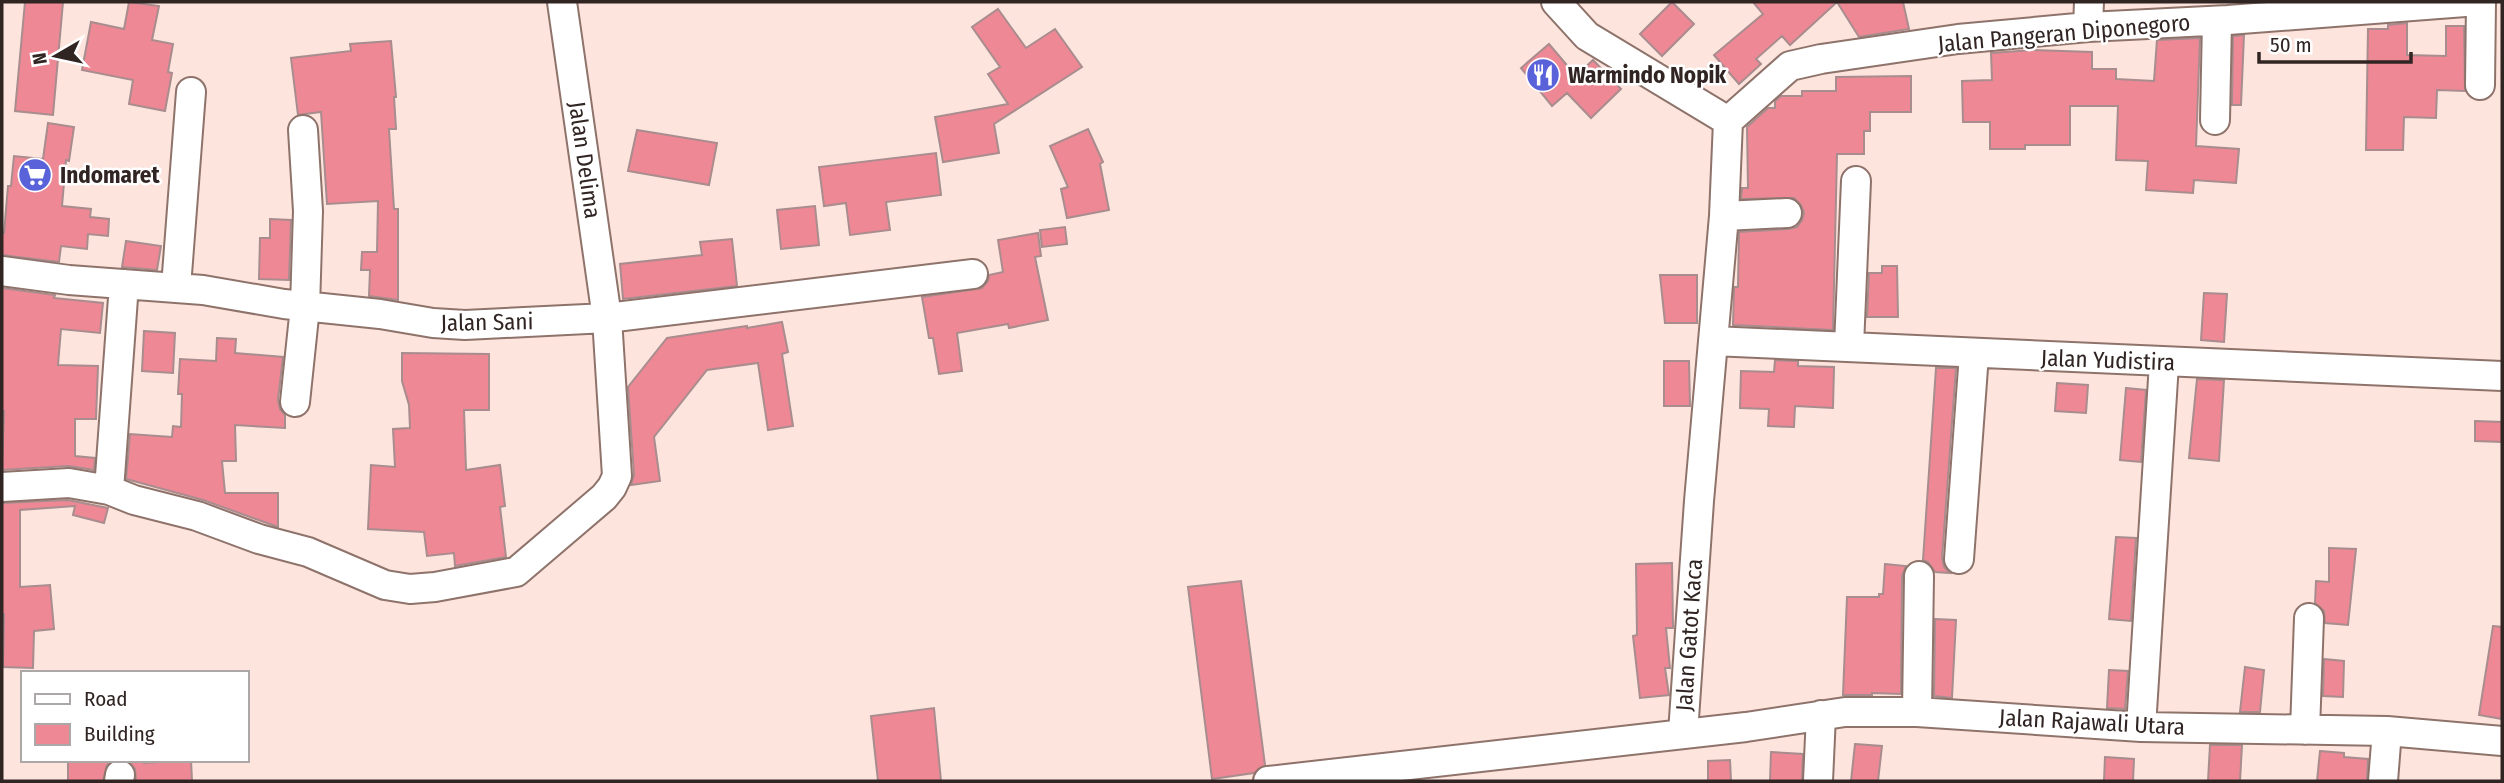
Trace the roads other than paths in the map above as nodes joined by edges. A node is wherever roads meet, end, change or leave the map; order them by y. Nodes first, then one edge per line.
1 (562, 2) edge
2 (2465, 2) edge
3 (2480, 2) edge
4 (1564, 4) edge
5 (2342, 6) edge
6 (2089, 14) edge
7 (2217, 21) junction
8 (2480, 85) dead end
9 (191, 92) dead end
10 (2215, 120) dead end
11 (1728, 121) junction
12 (303, 130) dead end
13 (1856, 181) dead end
14 (1787, 213) dead end
15 (1724, 216) junction
16 (2, 271) edge
17 (973, 274) dead end
18 (124, 284) junction
19 (176, 287) junction
20 (305, 307) junction
21 (607, 318) junction
22 (1713, 341) junction
23 (1849, 346) junction
24 (1975, 354) junction
25 (2164, 362) junction
26 (2502, 376) edge
27 (295, 402) dead end
28 (2, 487) edge
29 (109, 490) junction
30 (1959, 559) dead end
31 (1919, 576) dead end
32 (2309, 618) dead end
33 (1917, 712) junction
34 (1821, 715) junction
35 (2141, 727) junction
36 (2305, 730) junction
37 (2387, 731) junction
38 (1683, 733) junction
39 (2502, 741) edge
40 (1268, 781) edge
41 (1818, 781) edge
42 (2383, 781) edge

1 - 21 street, Jalan Delima
2 - 5 street, Jalan Pangeran Diponegoro
3 - 8 street
4 - 11 street
5 - 7 street, Jalan Pangeran Diponegoro
6 - 7 street, Jalan Pangeran Diponegoro
6 - 11 street, Jalan Pangeran Diponegoro
7 - 10 street
9 - 19 street
11 - 15 street, Jalan Gatot Kaca
12 - 20 street
13 - 23 street
14 - 15 street
15 - 22 street, Jalan Gatot Kaca
16 - 18 street, Jalan Sani
17 - 21 street, Jalan Sani
18 - 19 street, Jalan Sani
18 - 29 street
19 - 20 street, Jalan Sani
20 - 21 street, Jalan Sani
20 - 27 street
21 - 29 street, Jalan Delima
22 - 23 street, Jalan Yudistira
22 - 38 street, Jalan Gatot Kaca
23 - 24 street, Jalan Yudistira
24 - 25 street, Jalan Yudistira
24 - 30 street
25 - 26 street, Jalan Yudistira
25 - 35 street
28 - 29 street, Jalan Delima
31 - 33 street
32 - 36 street
33 - 34 street, Jalan Rajawali Utara
33 - 35 street, Jalan Rajawali Utara
34 - 38 street, Jalan Rajawali Utara
34 - 41 street
35 - 36 street, Jalan Rajawali Utara
36 - 37 street, Jalan Rajawali Utara
37 - 39 street, Jalan Rajawali Utara
37 - 42 street
38 - 40 street, Jalan Gatot Kaca

